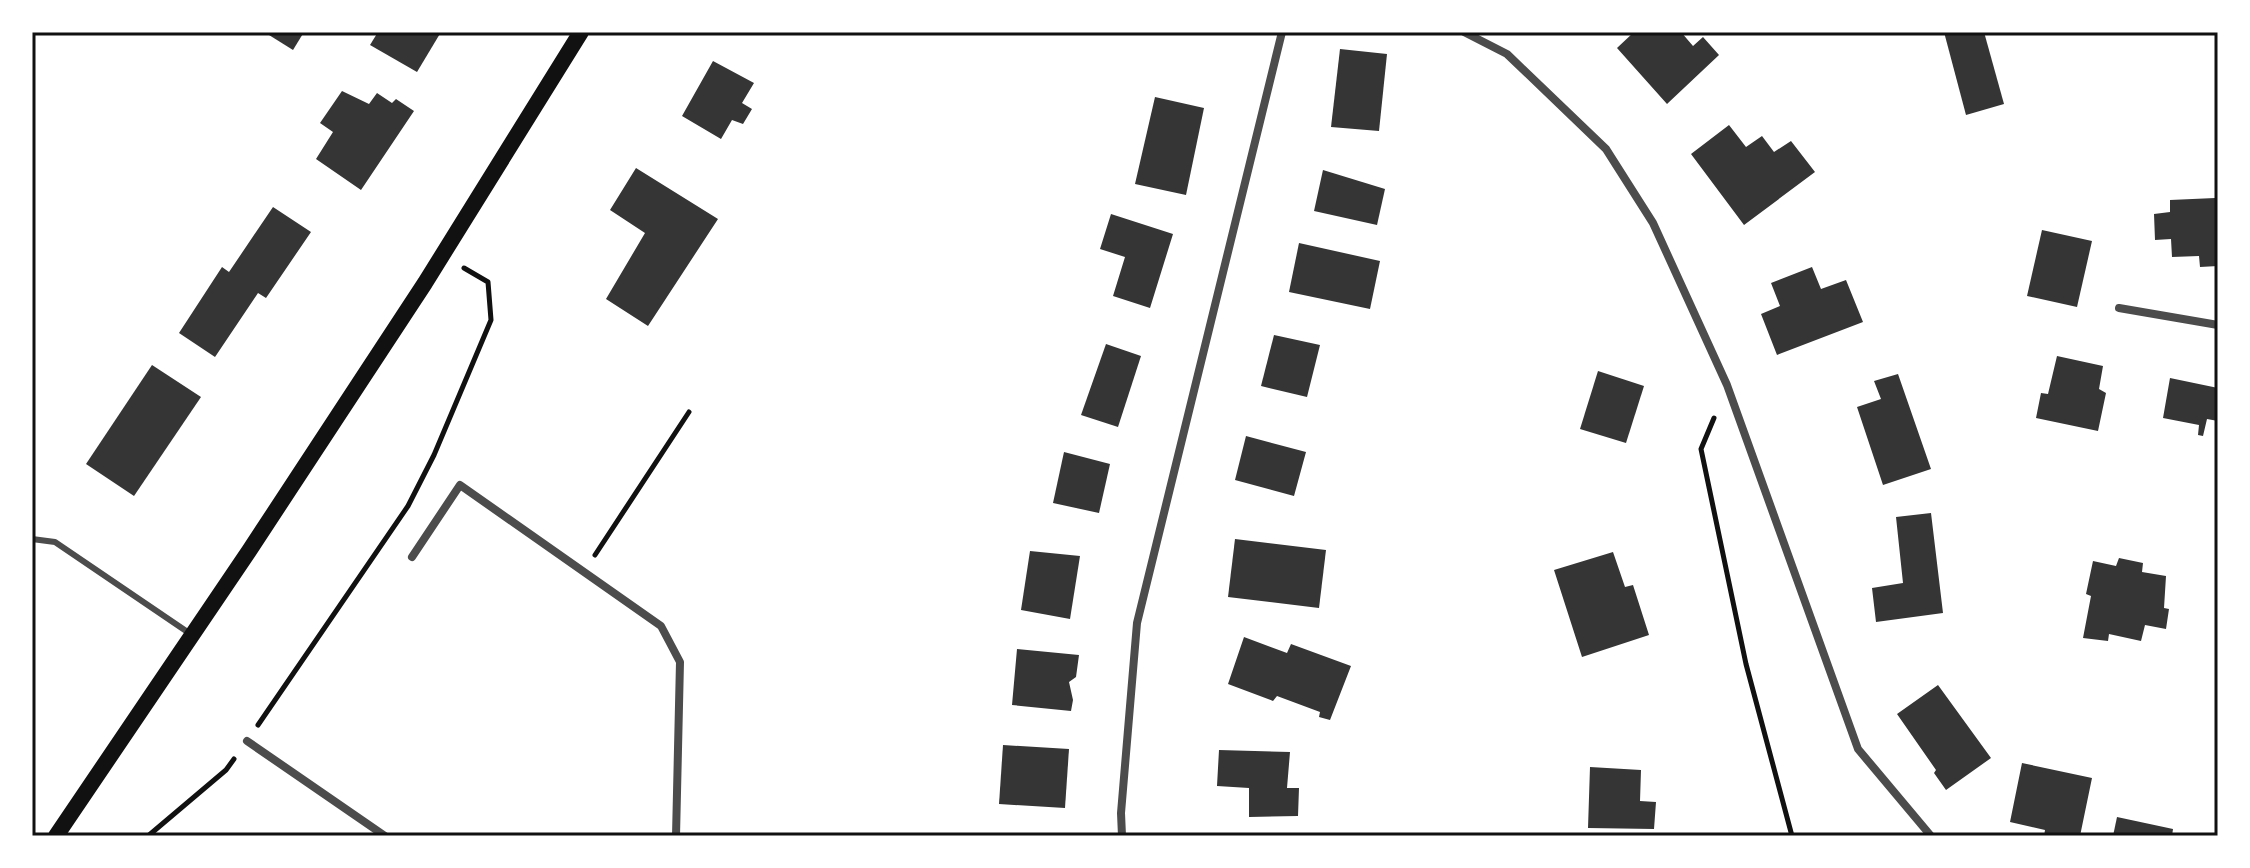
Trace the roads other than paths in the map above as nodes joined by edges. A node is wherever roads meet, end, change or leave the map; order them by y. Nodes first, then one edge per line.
1 (581, 32) edge
2 (1282, 32) edge
3 (1464, 32) edge
4 (2119, 308) dead end
5 (2218, 325) edge
6 (32, 539) edge
7 (412, 557) dead end
8 (192, 635) junction
9 (247, 741) road end
10 (56, 836) edge
11 (385, 836) edge
12 (676, 836) edge
13 (1122, 836) edge
14 (1931, 836) edge

1 - 8 main road
2 - 13 street
3 - 14 street
4 - 5 street
6 - 8 lane
7 - 12 street
8 - 10 main road
9 - 11 street

